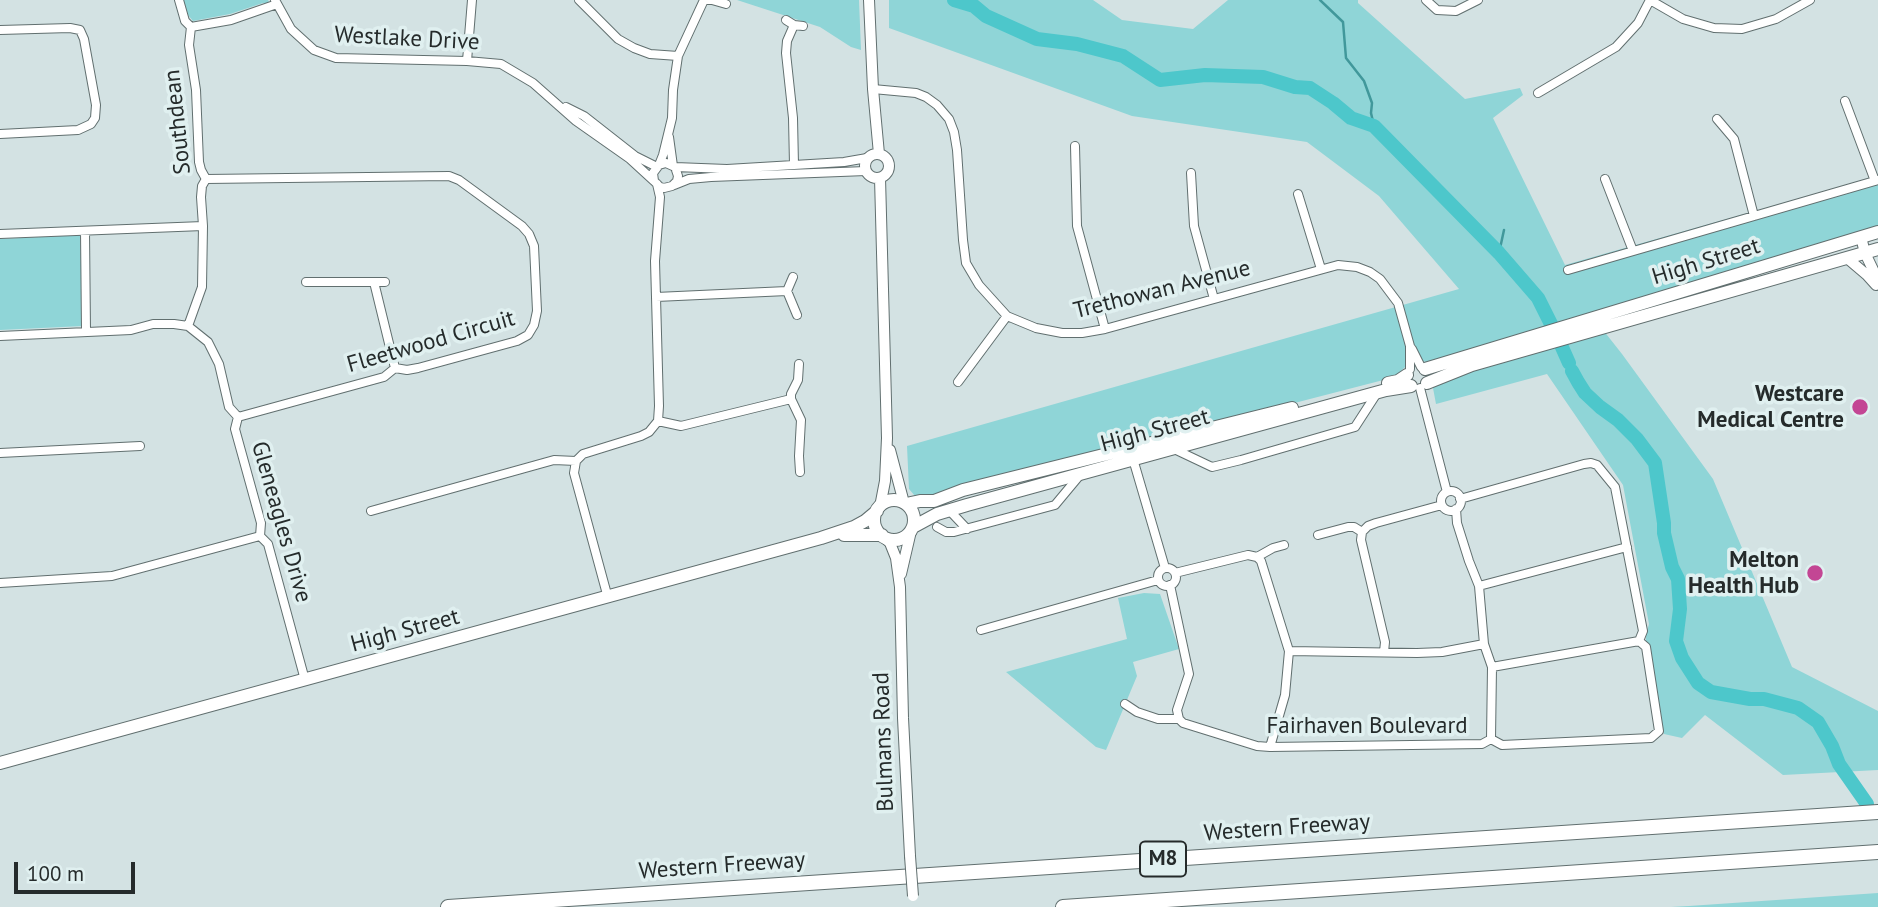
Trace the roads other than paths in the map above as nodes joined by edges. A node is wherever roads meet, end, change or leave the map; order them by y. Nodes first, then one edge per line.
1 (178, 0) edge
2 (472, 0) edge
3 (579, 0) edge
4 (704, 0) edge
5 (869, 0) edge
6 (1426, 0) edge
7 (1478, 0) edge
8 (1650, 0) edge
9 (1810, 0) edge
10 (276, 2) edge
11 (726, 4) dead end
12 (786, 20) dead end
13 (191, 27) junction
14 (0, 30) edge
15 (678, 56) junction
16 (467, 61) junction
17 (873, 89) junction
18 (1538, 93) dead end
19 (551, 99) junction
20 (1845, 101) dead end
21 (1717, 119) dead end
22 (668, 131) junction
23 (0, 134) edge
24 (1075, 146) dead end
25 (880, 154) junction
26 (867, 159) junction
27 (794, 165) junction
28 (658, 166) junction
29 (674, 166) junction
30 (866, 171) junction
31 (1191, 173) dead end
32 (880, 178) junction
33 (206, 179) junction
34 (1605, 179) dead end
35 (1877, 180) edge
36 (656, 182) junction
37 (673, 186) junction
38 (1298, 194) dead end
39 (659, 215) junction
40 (1754, 216) junction
41 (203, 226) junction
42 (85, 231) junction
43 (0, 234) edge
44 (1877, 235) edge
45 (1861, 237) junction
46 (1878, 249) edge
47 (1633, 251) junction
48 (1865, 253) junction
49 (1847, 258) junction
50 (1321, 269) junction
51 (1568, 270) dead end
52 (793, 277) dead end
53 (1878, 280) edge
54 (306, 282) dead end
55 (374, 282) junction
56 (385, 282) dead end
57 (1878, 287) edge
58 (787, 291) junction
59 (656, 297) junction
60 (1214, 299) junction
61 (797, 315) dead end
62 (1007, 316) junction
63 (188, 326) junction
64 (1105, 329) junction
65 (86, 331) junction
66 (0, 335) edge
67 (799, 364) dead end
68 (395, 368) junction
69 (1417, 376) junction
70 (958, 382) dead end
71 (1377, 393) junction
72 (791, 399) junction
73 (238, 417) junction
74 (658, 421) junction
75 (887, 438) junction
76 (140, 446) dead end
77 (1174, 449) junction
78 (0, 453) edge
79 (1133, 459) junction
80 (576, 461) junction
81 (800, 472) dead end
82 (1082, 473) junction
83 (1447, 492) junction
84 (1460, 499) junction
85 (905, 504) junction
86 (1442, 505) junction
87 (878, 509) junction
88 (1456, 509) junction
89 (949, 510) junction
90 (370, 511) dead end
91 (937, 527) dead end
92 (912, 529) junction
93 (967, 529) junction
94 (1362, 532) junction
95 (1318, 535) dead end
96 (260, 536) junction
97 (883, 536) junction
98 (821, 538) junction
99 (1284, 544) dead end
100 (1626, 547) junction
101 (1257, 557) junction
102 (1164, 568) junction
103 (1175, 573) junction
104 (1158, 580) junction
105 (0, 583) edge
106 (1170, 585) junction
107 (1479, 586) junction
108 (900, 587) junction
109 (608, 598) junction
110 (981, 630) dead end
111 (1639, 641) junction
112 (1484, 644) junction
113 (1289, 652) junction
114 (1384, 652) junction
115 (1492, 667) junction
116 (305, 680) junction
117 (1125, 705) dead end
118 (1179, 719) junction
119 (1491, 739) junction
120 (1270, 747) junction
121 (0, 763) edge
122 (1878, 812) edge
123 (1878, 852) edge
124 (913, 901) edge
125 (448, 907) edge
126 (1063, 907) edge

1 - 13 street, Southdean
2 - 16 street
3 - 15 street
4 - 11 street
4 - 15 street
5 - 17 street
6 - 7 street
8 - 9 street
8 - 18 street
10 - 13 street
10 - 16 street, Westlake Drive
12 - 27 street
13 - 33 street, Southdean
14 - 23 street
15 - 22 street
16 - 19 street, Westlake Drive
17 - 25 street
17 - 62 street, Trethowan Avenue
19 - 28 street, Westlake Drive
19 - 36 street, Westlake Drive
20 - 35 street
21 - 40 street
22 - 28 street
22 - 29 street
24 - 64 street
25 - 26 street
25 - 32 street
26 - 27 street
26 - 30 street
27 - 29 street
28 - 29 street
28 - 36 street
29 - 37 street
30 - 32 street
30 - 37 street
31 - 60 street
32 - 75 street
33 - 41 street, Southdean
33 - 68 street, Fleetwood Circuit
34 - 47 street
35 - 40 street, High Street
36 - 37 street
36 - 39 street
37 - 39 street
38 - 50 street
39 - 59 street
40 - 47 street, High Street
41 - 42 street
41 - 63 street, Southdean
42 - 43 street
42 - 65 street
44 - 45 main road, High Street
45 - 48 street
45 - 69 main road, High Street
46 - 48 main road, High Street
47 - 51 street, High Street
48 - 49 main road, High Street
48 - 53 street
49 - 57 street
49 - 69 main road, High Street
50 - 60 street, Trethowan Avenue
50 - 69 street, Trethowan Avenue
52 - 58 street
54 - 55 street
55 - 56 street
55 - 68 street
58 - 59 street
58 - 61 street
59 - 74 street
60 - 64 street, Trethowan Avenue
62 - 64 street, Trethowan Avenue
62 - 70 street
63 - 65 street
63 - 73 street, Gleneagles Drive
65 - 66 street
67 - 72 street
68 - 73 street, Fleetwood Circuit
69 - 71 main road, High Street
69 - 83 street
69 - 85 main road, High Street
71 - 77 main road, High Street
71 - 77 street
72 - 74 street
72 - 81 street
73 - 96 street, Gleneagles Drive
74 - 80 street
75 - 85 street
75 - 87 street
76 - 78 street
77 - 79 main road, High Street
79 - 82 main road, High Street
79 - 102 street
80 - 90 street
80 - 109 street
82 - 89 main road, High Street
82 - 93 street
83 - 84 street
83 - 86 street
84 - 88 street
84 - 100 street
85 - 87 main road
85 - 92 main road
86 - 88 street
86 - 94 street
87 - 97 main road
87 - 98 main road, High Street
88 - 107 street, Fairhaven Boulevard
89 - 92 main road, High Street
89 - 93 street
91 - 93 street
92 - 97 main road
92 - 108 street, Bulmans Road
94 - 95 street
94 - 114 street
96 - 105 street
96 - 116 street, Gleneagles Drive
97 - 98 main road, High Street
97 - 108 street, Bulmans Road
98 - 109 main road, High Street
99 - 101 street
100 - 107 street
100 - 111 street
101 - 103 street
101 - 113 street
102 - 103 street
102 - 104 street
103 - 106 street
104 - 106 street
104 - 110 street
106 - 118 street
107 - 112 street, Fairhaven Boulevard
108 - 124 street, Bulmans Road, bridge
109 - 116 main road, High Street
111 - 115 street
111 - 119 street
112 - 114 street
112 - 115 street, Fairhaven Boulevard
113 - 114 street
113 - 120 street
115 - 119 street, Fairhaven Boulevard
116 - 121 main road, High Street
117 - 118 street, Fairhaven Boulevard
118 - 120 street, Fairhaven Boulevard
119 - 120 street, Fairhaven Boulevard
122 - 125 highway, Western Freeway / M8
123 - 126 highway, M8

